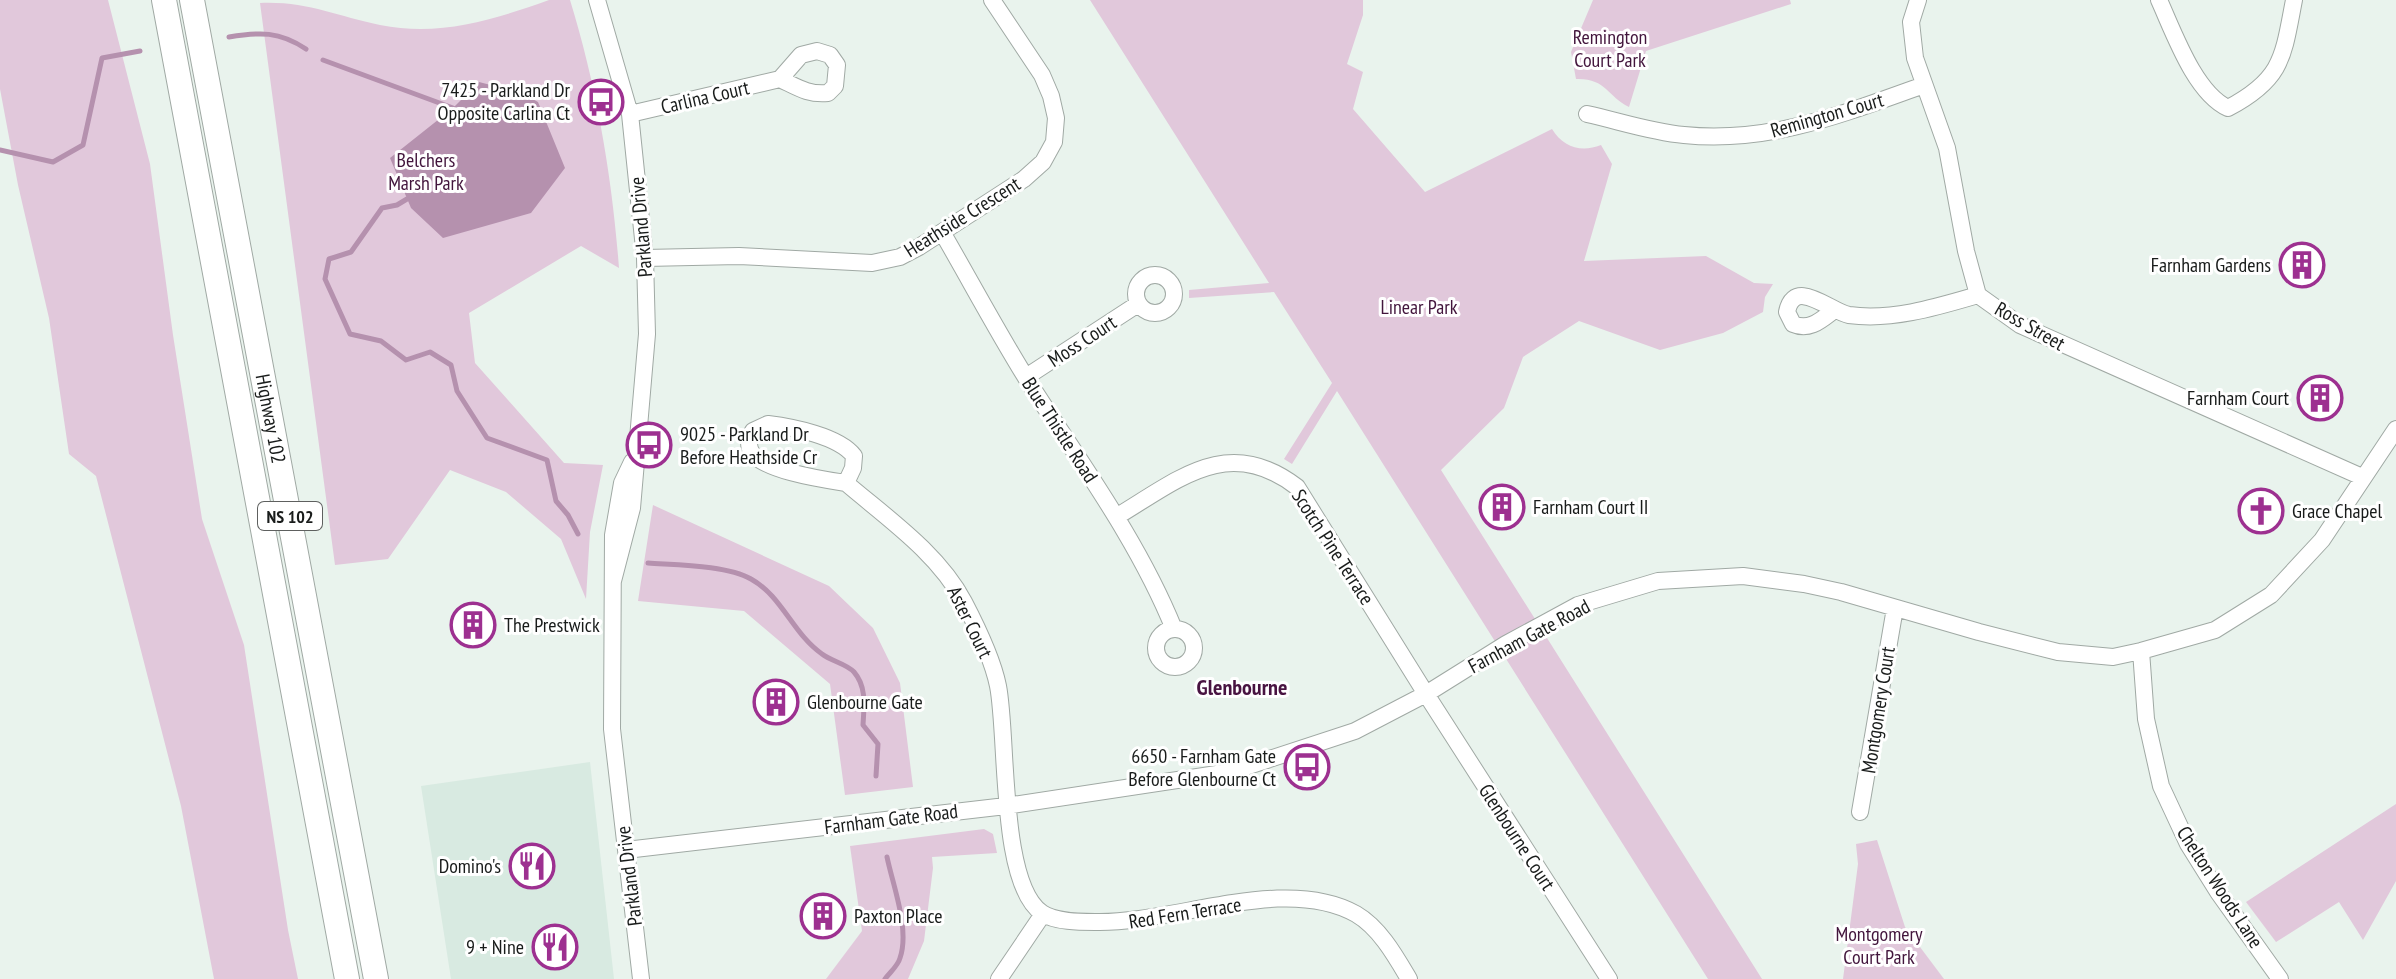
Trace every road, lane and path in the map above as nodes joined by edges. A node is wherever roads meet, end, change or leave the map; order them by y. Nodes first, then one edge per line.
1 (164, 0) edge
2 (192, 0) edge
3 (597, 0) edge
4 (992, 0) edge
5 (1918, 0) edge
6 (2159, 0) edge
7 (2294, 0) edge
8 (780, 79) dead end
9 (1924, 85) junction
10 (630, 114) junction
11 (1587, 114) dead end
12 (942, 232) junction
13 (645, 258) junction
14 (1978, 295) junction
15 (1138, 304) dead end
16 (1833, 311) dead end
17 (1026, 377) junction
18 (2396, 429) edge
19 (2362, 477) junction
20 (846, 483) junction
21 (1116, 517) junction
22 (1895, 608) junction
23 (1174, 629) dead end
24 (2141, 651) junction
25 (1426, 694) junction
26 (1006, 806) junction
27 (1860, 812) dead end
28 (626, 850) junction
29 (1043, 914) junction
30 (347, 979) edge
31 (376, 979) edge
32 (641, 979) edge
33 (999, 979) edge
34 (1409, 979) edge
35 (1609, 979) edge
36 (2280, 979) edge

1 - 30 highway, Highway 102 / NS 102
2 - 31 highway, Highway 102 / NS 102
3 - 10 street, Parkland Drive
4 - 12 street, Heathside Crescent
5 - 9 street, Ross Street
6 - 7 street
8 - 10 street, Carlina Court
9 - 11 street, Remington Court
9 - 14 street, Ross Street
10 - 13 street, Parkland Drive
12 - 13 street, Heathside Crescent
12 - 17 street, Blue Thistle Road
13 - 28 street, Parkland Drive
14 - 16 street
14 - 19 street, Ross Street
15 - 17 street, Moss Court
17 - 21 street, Blue Thistle Road
18 - 19 street, Farnham Gate Road
19 - 24 street, Farnham Gate Road
20 - 20 street
20 - 26 street, Aster Court
21 - 23 street, Blue Thistle Road
21 - 25 street, Scotch Pine Terrace
22 - 24 street, Farnham Gate Road
22 - 25 street, Farnham Gate Road
22 - 27 street, Montgomery Court
24 - 36 street, Chelton Woods Lane
25 - 26 street, Farnham Gate Road
25 - 35 street, Glenbourne Court
26 - 28 street, Farnham Gate Road
26 - 29 street
28 - 32 street, Parkland Drive
29 - 33 street
29 - 34 street, Red Fern Terrace

